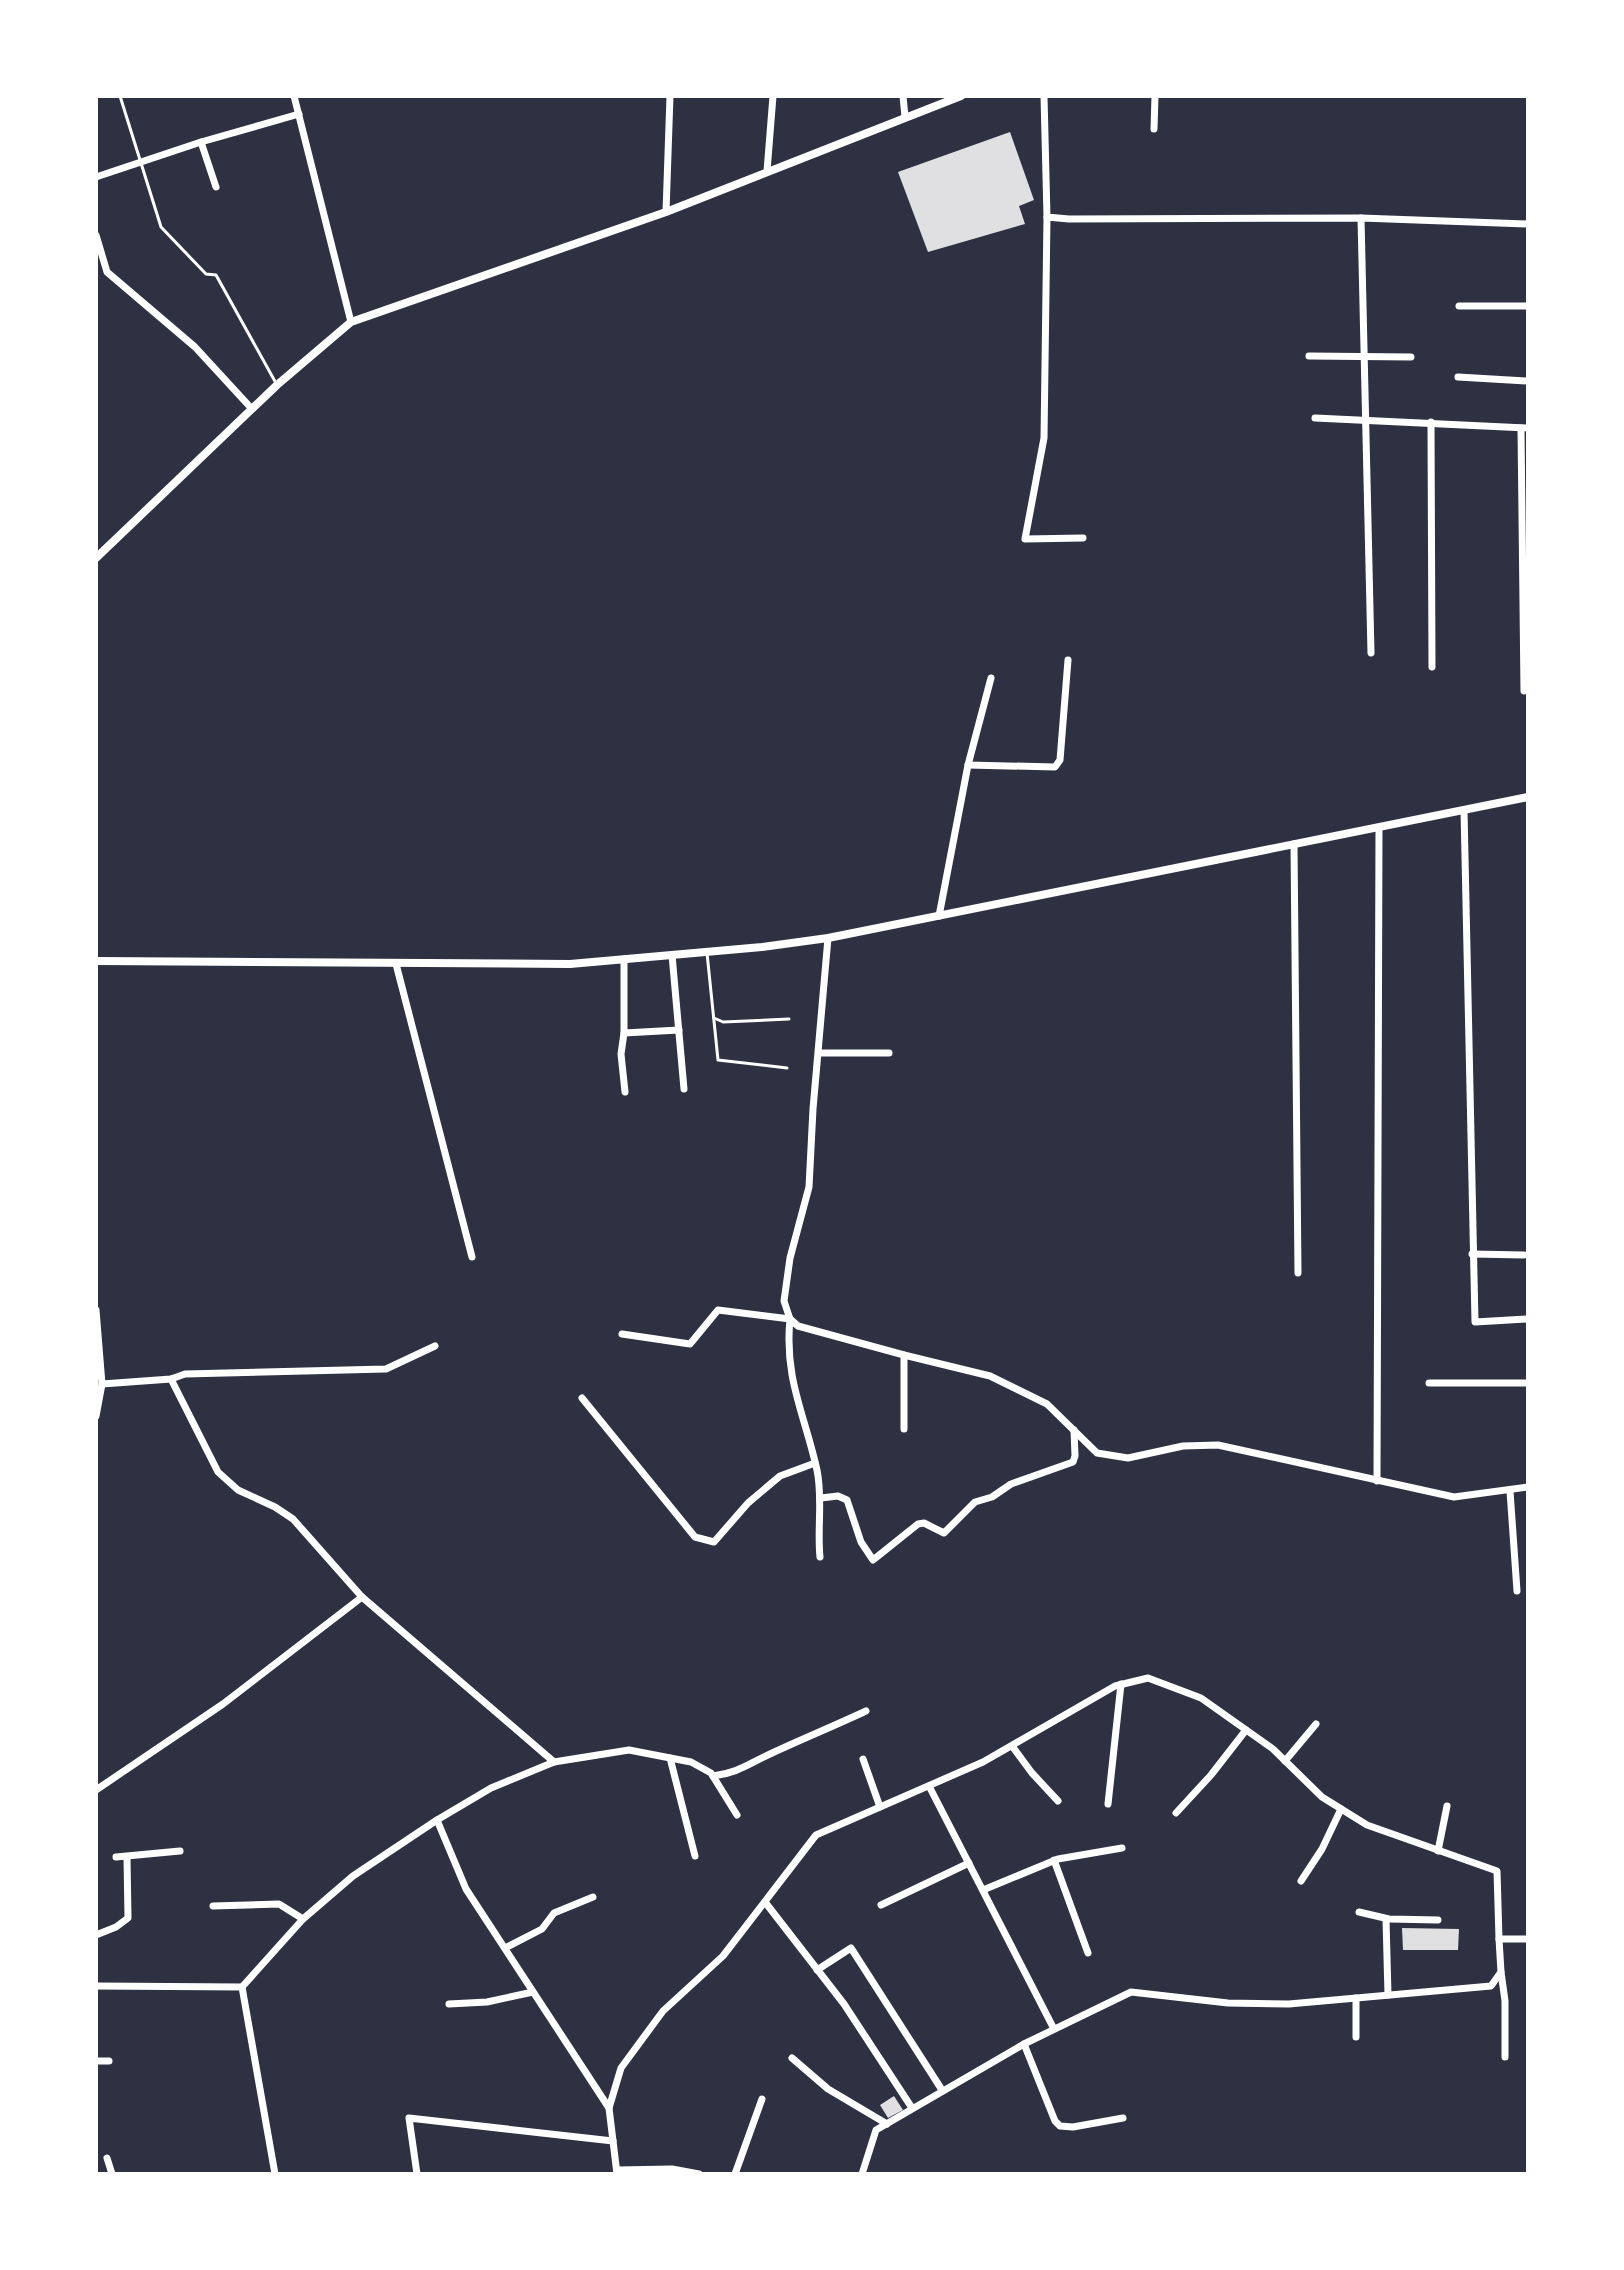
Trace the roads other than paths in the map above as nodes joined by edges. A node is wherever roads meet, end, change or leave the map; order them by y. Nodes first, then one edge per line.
1 (120, 96) edge
2 (294, 96) edge
3 (670, 96) edge
4 (773, 96) edge
5 (903, 96) edge
6 (961, 96) edge
7 (1044, 96) edge
8 (1155, 96) edge
9 (299, 114) junction
10 (905, 117) junction
11 (1154, 129) dead end
12 (201, 142) junction
13 (141, 162) junction
14 (767, 171) junction
15 (96, 177) edge
16 (216, 187) dead end
17 (666, 212) junction
18 (1047, 217) junction
19 (1361, 218) junction
20 (1528, 224) edge
21 (96, 235) edge
22 (1459, 306) dead end
23 (1528, 306) edge
24 (351, 322) junction
25 (1309, 356) dead end
26 (1411, 357) dead end
27 (1365, 358) junction
28 (1458, 377) dead end
29 (1528, 381) edge
30 (277, 385) junction
31 (252, 409) junction
32 (1315, 418) dead end
33 (1366, 421) junction
34 (1431, 422) junction
35 (1525, 428) edge
36 (1083, 538) dead end
37 (1525, 554) edge
38 (96, 558) edge
39 (1371, 653) dead end
40 (1068, 660) dead end
41 (1432, 667) dead end
42 (991, 678) dead end
43 (1524, 691) dead end
44 (968, 765) junction
45 (1528, 797) edge
46 (1464, 810) junction
47 (1379, 827) junction
48 (1294, 844) junction
49 (939, 916) junction
50 (828, 938) junction
51 (707, 952) junction
52 (672, 955) junction
53 (624, 959) junction
54 (96, 961) edge
55 (396, 964) junction
56 (714, 1017) junction
57 (789, 1019) dead end
58 (679, 1030) junction
59 (624, 1033) junction
60 (820, 1053) junction
61 (889, 1053) dead end
62 (787, 1068) dead end
63 (684, 1089) dead end
64 (625, 1092) dead end
65 (1472, 1254) junction
66 (1524, 1255) dead end
67 (472, 1257) dead end
68 (1298, 1273) dead end
69 (96, 1310) edge
70 (790, 1319) junction
71 (1528, 1319) edge
72 (622, 1334) dead end
73 (435, 1346) dead end
74 (904, 1355) junction
75 (171, 1379) junction
76 (1429, 1383) dead end
77 (1528, 1383) edge
78 (102, 1384) junction
79 (582, 1398) dead end
80 (96, 1416) edge
81 (904, 1429) dead end
82 (1074, 1430) junction
83 (815, 1463) junction
84 (1377, 1481) junction
85 (1528, 1487) edge
86 (1510, 1491) junction
87 (821, 1498) junction
88 (820, 1557) dead end
89 (1517, 1591) dead end
90 (362, 1597) junction
91 (1121, 1684) junction
92 (866, 1711) dead end
93 (1316, 1724) dead end
94 (1246, 1730) junction
95 (1012, 1746) junction
96 (670, 1758) junction
97 (863, 1759) dead end
98 (1285, 1761) junction
99 (554, 1762) junction
100 (713, 1776) junction
101 (929, 1786) junction
102 (96, 1790) edge
103 (1058, 1801) dead end
104 (1108, 1804) dead end
105 (1447, 1806) dead end
106 (880, 1807) junction
107 (1341, 1809) junction
108 (1176, 1813) dead end
109 (737, 1815) dead end
110 (437, 1820) junction
111 (1122, 1848) dead end
112 (180, 1851) dead end
113 (1438, 1851) junction
114 (695, 1856) dead end
115 (116, 1857) dead end
116 (127, 1857) junction
117 (1054, 1860) junction
118 (969, 1863) junction
119 (1301, 1881) dead end
120 (983, 1890) junction
121 (593, 1897) dead end
122 (765, 1902) junction
123 (881, 1905) dead end
124 (213, 1906) dead end
125 (1359, 1912) dead end
126 (303, 1919) junction
127 (1386, 1919) junction
128 (1438, 1920) dead end
129 (96, 1935) edge
130 (1499, 1939) junction
131 (1528, 1939) edge
132 (505, 1948) junction
133 (1088, 1953) dead end
134 (817, 1970) junction
135 (1501, 1972) junction
136 (96, 1986) edge
137 (242, 1987) junction
138 (533, 1992) junction
139 (1388, 1995) junction
140 (1356, 1998) junction
141 (449, 2004) dead end
142 (1054, 2029) junction
143 (1356, 2037) dead end
144 (1024, 2044) junction
145 (1505, 2057) dead end
146 (792, 2058) dead end
147 (96, 2061) edge
148 (109, 2061) dead end
149 (942, 2090) junction
150 (762, 2099) dead end
151 (609, 2108) junction
152 (912, 2108) junction
153 (1123, 2118) dead end
154 (887, 2124) junction
155 (613, 2141) junction
156 (107, 2158) dead end
157 (617, 2172) edge
158 (112, 2174) edge
159 (275, 2174) edge
160 (417, 2174) edge
161 (699, 2174) edge
162 (735, 2174) edge
163 (862, 2174) edge

1 - 13 lane
2 - 9 street
3 - 17 street
4 - 14 street
5 - 10 street
6 - 10 street
7 - 18 street
8 - 11 street
9 - 12 street
9 - 24 street
10 - 14 street
12 - 13 street
12 - 16 street
13 - 15 street
13 - 30 lane
14 - 17 street
17 - 24 street
18 - 19 street
18 - 36 street
19 - 20 street
19 - 27 street
21 - 31 street
22 - 23 street
24 - 30 street
25 - 27 street
26 - 27 street
27 - 33 street
28 - 29 street
30 - 31 street
31 - 38 street
32 - 33 street
33 - 34 street
33 - 39 street
34 - 35 street
34 - 41 street
35 - 37 street
37 - 43 street
40 - 44 street
42 - 44 street
44 - 49 street
45 - 46 street
46 - 47 street
46 - 65 street
47 - 48 street
47 - 84 street
48 - 49 street
48 - 68 street
49 - 50 street
50 - 51 street
50 - 60 street
51 - 52 street
51 - 56 lane
52 - 53 street
52 - 58 street
53 - 55 street
53 - 59 street
54 - 55 street
55 - 67 street
56 - 57 lane
56 - 62 lane
58 - 59 street
58 - 63 street
59 - 64 street
60 - 61 street
60 - 70 street
65 - 66 street
65 - 71 street
69 - 78 street
70 - 72 street
70 - 74 street
70 - 83 street
73 - 75 street
74 - 81 street
74 - 82 street
75 - 78 street
75 - 90 street
76 - 77 street
78 - 80 street
79 - 83 street
82 - 84 street
82 - 87 street
83 - 87 street
84 - 86 street
85 - 86 street
86 - 89 street
87 - 88 street
90 - 99 street
90 - 102 street
91 - 94 street
91 - 95 street
91 - 104 street
92 - 100 street
93 - 98 street
94 - 98 street
94 - 108 street
95 - 101 street
95 - 103 street
96 - 99 street
96 - 100 street
96 - 114 street
97 - 106 street
98 - 107 street
99 - 110 street
100 - 109 street
101 - 106 street
101 - 118 street
105 - 113 street
106 - 122 street
107 - 113 street
107 - 119 street
110 - 126 street
110 - 132 street
111 - 117 street
112 - 116 street
113 - 130 street
115 - 116 street
116 - 129 street
117 - 120 street
117 - 133 street
118 - 120 street
118 - 123 street
120 - 142 street
121 - 132 street
122 - 134 street
122 - 151 street
124 - 126 street
125 - 127 street
126 - 137 street
127 - 128 street
127 - 139 street
130 - 131 street
130 - 135 street
132 - 138 street
134 - 149 street
134 - 152 street
135 - 139 street
135 - 145 street
136 - 137 street
137 - 159 street
138 - 141 street
138 - 151 street
139 - 140 street
140 - 142 street
140 - 143 street
142 - 144 street
144 - 149 street
144 - 153 street
146 - 154 street
147 - 148 street
149 - 152 street
150 - 162 street
151 - 155 street
152 - 154 street
154 - 163 street
155 - 157 street
155 - 160 street
156 - 158 street
157 - 161 street

